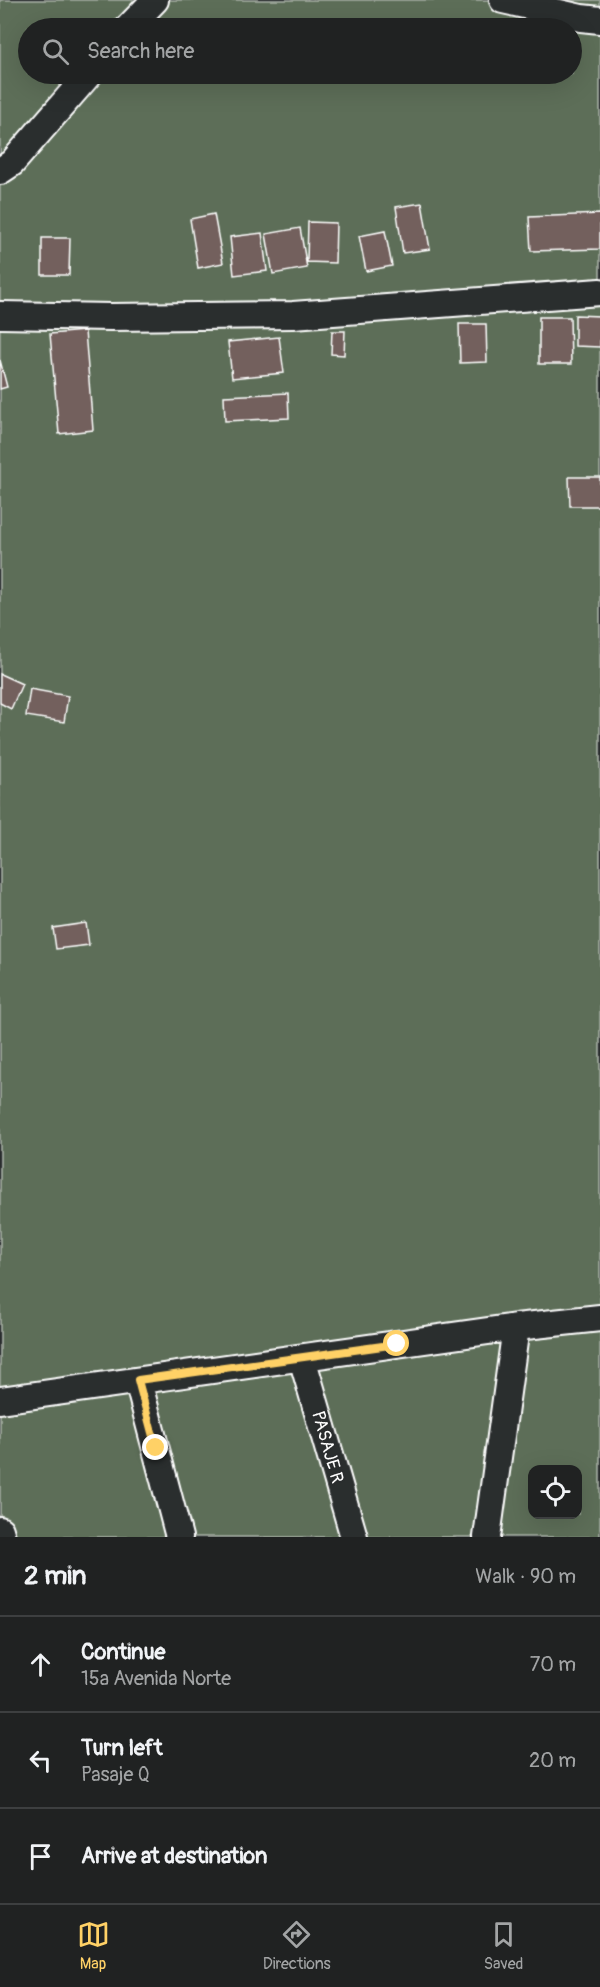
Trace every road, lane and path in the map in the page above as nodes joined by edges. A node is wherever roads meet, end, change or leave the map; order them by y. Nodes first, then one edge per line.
1 (155, 0) edge
2 (503, 0) edge
3 (586, 13) edge
4 (138, 18) edge
5 (80, 84) edge
6 (0, 171) edge
7 (600, 292) edge
8 (0, 315) edge
9 (600, 1318) edge
10 (516, 1327) junction
11 (302, 1358) junction
12 (138, 1380) junction
13 (0, 1400) edge
14 (0, 1530) edge
15 (2, 1537) edge
16 (179, 1537) edge
17 (354, 1537) edge
18 (487, 1537) edge

1 - 4 street
2 - 3 street
5 - 6 street
7 - 8 street
9 - 10 street
10 - 11 street
10 - 18 street
11 - 12 street
11 - 17 street, PASAJE R
12 - 13 street
12 - 16 street
14 - 15 street

